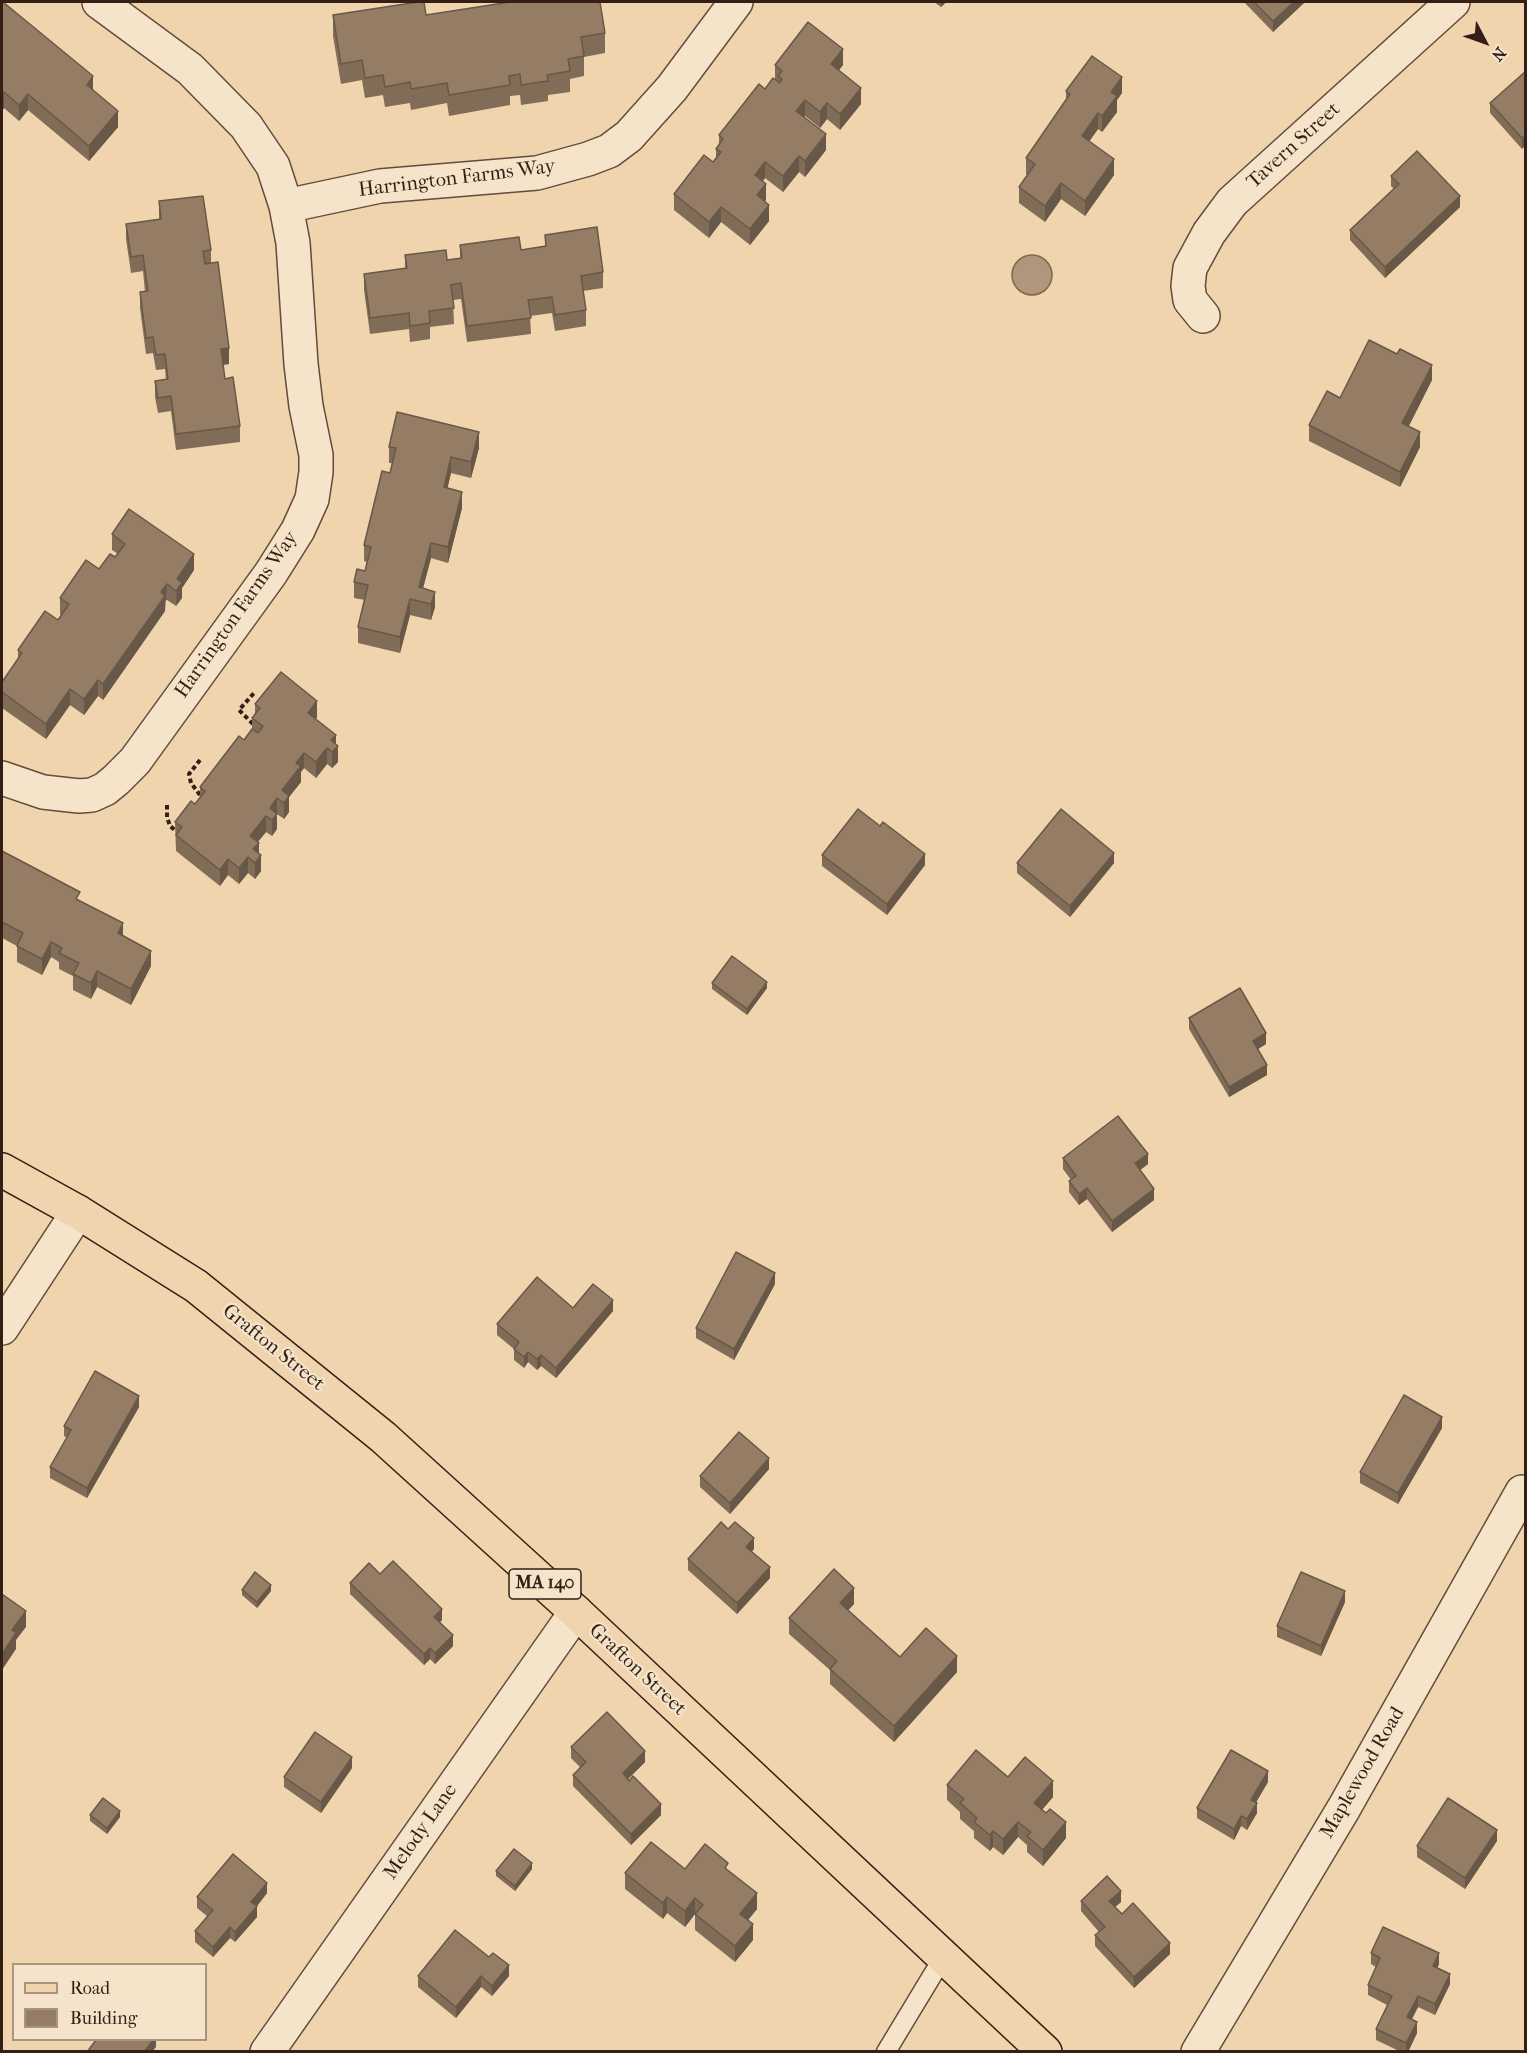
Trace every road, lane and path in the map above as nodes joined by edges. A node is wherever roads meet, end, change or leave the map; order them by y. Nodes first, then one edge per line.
1 (99, 2) edge
2 (736, 2) edge
3 (1453, 2) edge
4 (286, 206) junction
5 (1203, 316) dead end
6 (255, 693) dead end
7 (253, 724) dead end
8 (200, 760) dead end
9 (2, 778) edge
10 (200, 795) edge
11 (167, 805) dead end
12 (176, 831) edge
13 (2, 1170) edge
14 (78, 1212) junction
15 (2, 1328) edge
16 (1522, 1492) dead end
17 (576, 1612) junction
18 (944, 1956) junction
19 (267, 2052) edge
20 (886, 2052) edge
21 (1046, 2052) edge
22 (1198, 2052) edge

1 - 4 street, Harrington Farms Way
2 - 4 street, Harrington Farms Way
3 - 5 street, Tavern Street
4 - 9 street, Harrington Farms Way
6 - 7 path
8 - 10 path
11 - 12 path
13 - 14 main road, Grafton Street / MA 140
14 - 15 street
14 - 17 main road, Grafton Street / MA 140
16 - 22 street, Maplewood Road
17 - 18 main road, Grafton Street / MA 140
17 - 19 street, Melody Lane
18 - 20 lane
18 - 21 main road, Grafton Street / MA 140

